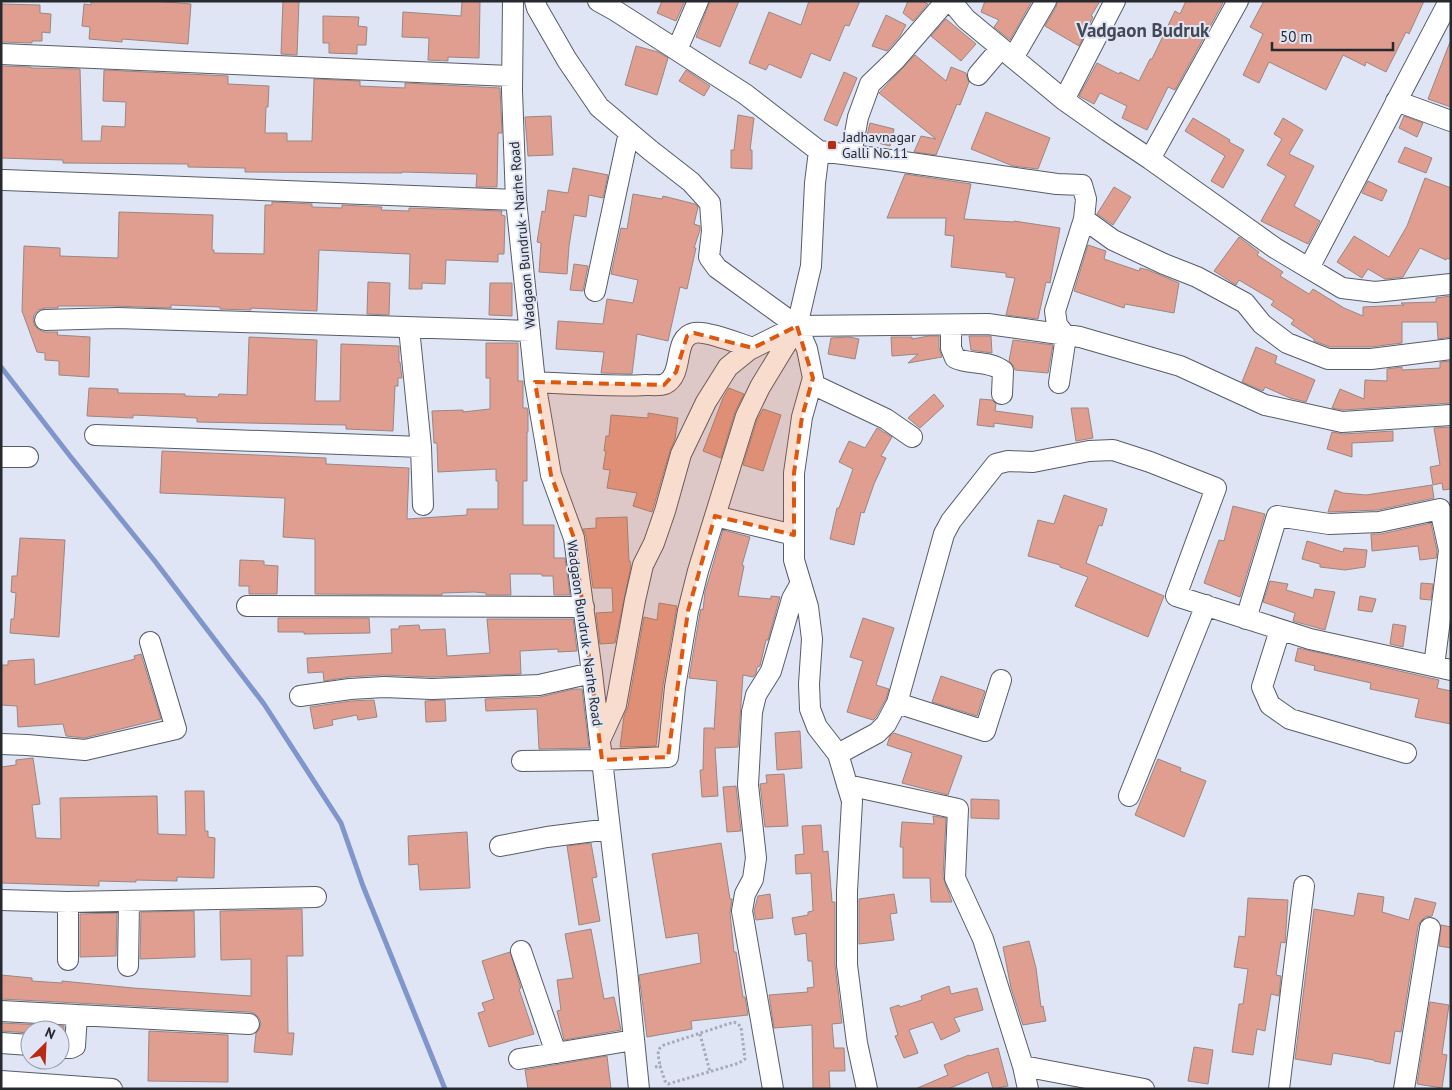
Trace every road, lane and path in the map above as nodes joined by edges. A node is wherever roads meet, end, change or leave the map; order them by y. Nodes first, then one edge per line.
1 (514, 1) edge
2 (535, 1) edge
3 (598, 1) edge
4 (698, 1) edge
5 (946, 1) edge
6 (951, 1) edge
7 (1046, 1) edge
8 (1115, 1) edge
9 (1238, 1) edge
10 (1448, 1) edge
11 (677, 50) junction
12 (1007, 53) junction
13 (1, 54) edge
14 (978, 75) dead end
15 (512, 76) junction
16 (1064, 100) junction
17 (1396, 101) junction
18 (1451, 121) edge
19 (629, 132) junction
20 (819, 151) junction
21 (851, 155) junction
22 (1150, 159) junction
23 (4, 180) dead end
24 (516, 200) junction
25 (1084, 219) junction
26 (1310, 268) junction
27 (1451, 284) edge
28 (595, 291) dead end
29 (45, 320) dead end
30 (951, 325) junction
31 (797, 326) junction
32 (409, 328) junction
33 (530, 331) junction
34 (1066, 336) junction
35 (753, 348) junction
36 (1451, 349) edge
37 (535, 382) junction
38 (1059, 383) dead end
39 (812, 384) junction
40 (1002, 394) dead end
41 (1451, 415) edge
42 (95, 435) dead end
43 (912, 437) dead end
44 (421, 447) junction
45 (1, 457) edge
46 (28, 457) dead end
47 (423, 505) dead end
48 (715, 516) junction
49 (794, 535) junction
50 (801, 583) junction
51 (247, 606) dead end
52 (1206, 606) junction
53 (584, 607) junction
54 (1246, 619) junction
55 (1280, 630) junction
56 (150, 642) dead end
57 (1443, 668) edge
58 (592, 673) junction
59 (1002, 680) dead end
60 (300, 696) dead end
61 (897, 704) junction
62 (600, 740) junction
63 (1, 744) edge
64 (1406, 753) dead end
65 (838, 754) junction
66 (602, 760) junction
67 (522, 761) dead end
68 (848, 785) junction
69 (1129, 796) dead end
70 (610, 829) junction
71 (500, 846) dead end
72 (1304, 886) dead end
73 (316, 897) dead end
74 (1, 900) edge
75 (129, 901) junction
76 (68, 902) junction
77 (1430, 928) dead end
78 (521, 951) dead end
79 (68, 960) dead end
80 (128, 966) dead end
81 (1, 1010) edge
82 (77, 1015) junction
83 (249, 1024) dead end
84 (700, 1034) junction
85 (634, 1040) junction
86 (1, 1043) edge
87 (20, 1044) edge
88 (70, 1048) edge
89 (556, 1053) junction
90 (519, 1059) dead end
91 (660, 1066) junction
92 (1023, 1066) junction
93 (710, 1072) junction
94 (638, 1080) edge
95 (1, 1081) edge
96 (1095, 1084) edge
97 (29, 1086) edge
98 (112, 1089) edge
99 (773, 1089) edge
100 (867, 1089) edge
101 (1028, 1089) edge
102 (1144, 1089) edge
103 (1280, 1089) edge
104 (1404, 1089) edge

1 - 15 street, Wadgaon Bundruk - Narhe Road
2 - 19 street
3 - 11 street
4 - 11 street
5 - 21 street
6 - 12 street
7 - 12 street
8 - 16 street
9 - 22 street
10 - 17 street
11 - 20 street
12 - 14 street
12 - 16 street
13 - 15 street
15 - 24 street, Wadgaon Bundruk - Narhe Road
16 - 22 street
17 - 18 street
17 - 26 street
19 - 28 street
19 - 31 street
20 - 21 street
20 - 31 street
21 - 25 street
22 - 26 street
23 - 24 street
24 - 33 street, Wadgaon Bundruk - Narhe Road
25 - 34 street
25 - 36 street
26 - 27 street
29 - 32 street
30 - 31 street
30 - 34 street
30 - 40 street
31 - 35 street
31 - 39 street
31 - 48 street
32 - 33 street
32 - 44 street
33 - 37 street, Wadgaon Bundruk - Narhe Road
34 - 38 street
34 - 41 street
35 - 37 street
35 - 62 street
37 - 53 street, Wadgaon Bundruk - Narhe Road
39 - 43 street
39 - 49 street
42 - 44 street
44 - 47 street
45 - 46 street
48 - 49 street
48 - 66 street
49 - 50 street
50 - 65 street
50 - 99 street
51 - 53 street
52 - 54 street
52 - 61 street
52 - 69 street
53 - 58 street, Wadgaon Bundruk - Narhe Road
54 - 55 street
54 - 57 street
55 - 57 street
55 - 64 street
56 - 63 street
58 - 60 street
58 - 62 street, Wadgaon Bundruk - Narhe Road
59 - 61 street
61 - 65 street
62 - 66 street, Wadgaon Bundruk - Narhe Road
65 - 68 street
66 - 67 street
66 - 70 street, Wadgaon Bundruk - Narhe Road
68 - 92 street
68 - 100 street
70 - 71 street
70 - 85 street, Wadgaon Bundruk - Narhe Road
72 - 103 street
73 - 75 street
74 - 76 street
75 - 76 street
75 - 80 street
76 - 79 street
77 - 104 street
78 - 89 street
81 - 82 street
82 - 83 street
82 - 88 street
84 - 91 path
84 - 93 path
84 - 93 path
85 - 89 street
85 - 94 street, Wadgaon Bundruk - Narhe Road
86 - 87 street
89 - 90 street
91 - 93 path
91 - 94 path
92 - 96 street
92 - 101 street
95 - 97 street
96 - 102 street
97 - 98 street

